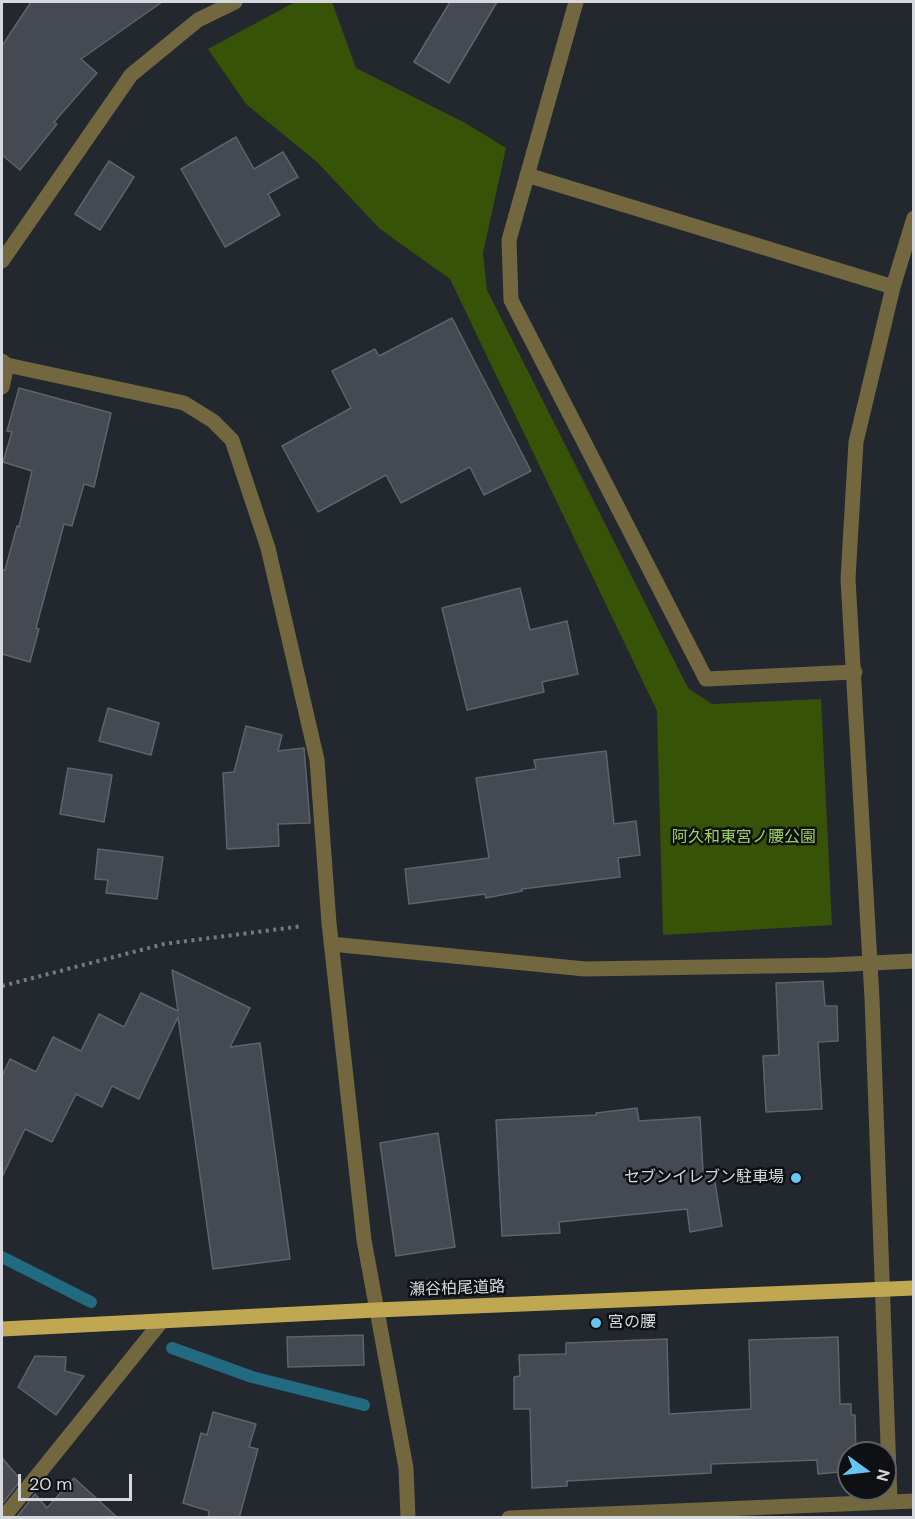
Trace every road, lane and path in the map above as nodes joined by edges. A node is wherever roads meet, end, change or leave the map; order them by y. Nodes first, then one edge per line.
1 (235, 2) edge
2 (576, 2) edge
3 (527, 175) junction
4 (914, 218) edge
5 (2, 261) edge
6 (894, 287) junction
7 (4, 363) edge
8 (2, 387) edge
9 (855, 672) junction
10 (329, 923) junction
11 (331, 944) junction
12 (914, 960) edge
13 (870, 963) junction
14 (2, 986) edge
15 (882, 1288) junction
16 (914, 1288) edge
17 (376, 1310) junction
18 (161, 1322) junction
19 (2, 1329) edge
20 (914, 1500) edge
21 (890, 1502) junction
22 (637, 1515) edge
23 (3, 1518) edge
24 (408, 1518) edge
25 (509, 1518) edge

1 - 5 street
2 - 3 street
3 - 6 street
3 - 9 street
4 - 6 street
6 - 9 street
7 - 8 street
7 - 10 street
9 - 13 street
10 - 11 street
10 - 14 path
11 - 13 street
11 - 17 street
12 - 13 street
13 - 15 street
15 - 16 main road, 瀬谷柏尾道路
15 - 17 main road, 瀬谷柏尾道路
15 - 21 street
17 - 18 main road, 瀬谷柏尾道路
17 - 24 street
18 - 19 main road, 瀬谷柏尾道路
18 - 23 street
20 - 21 street
21 - 22 street
22 - 25 street

